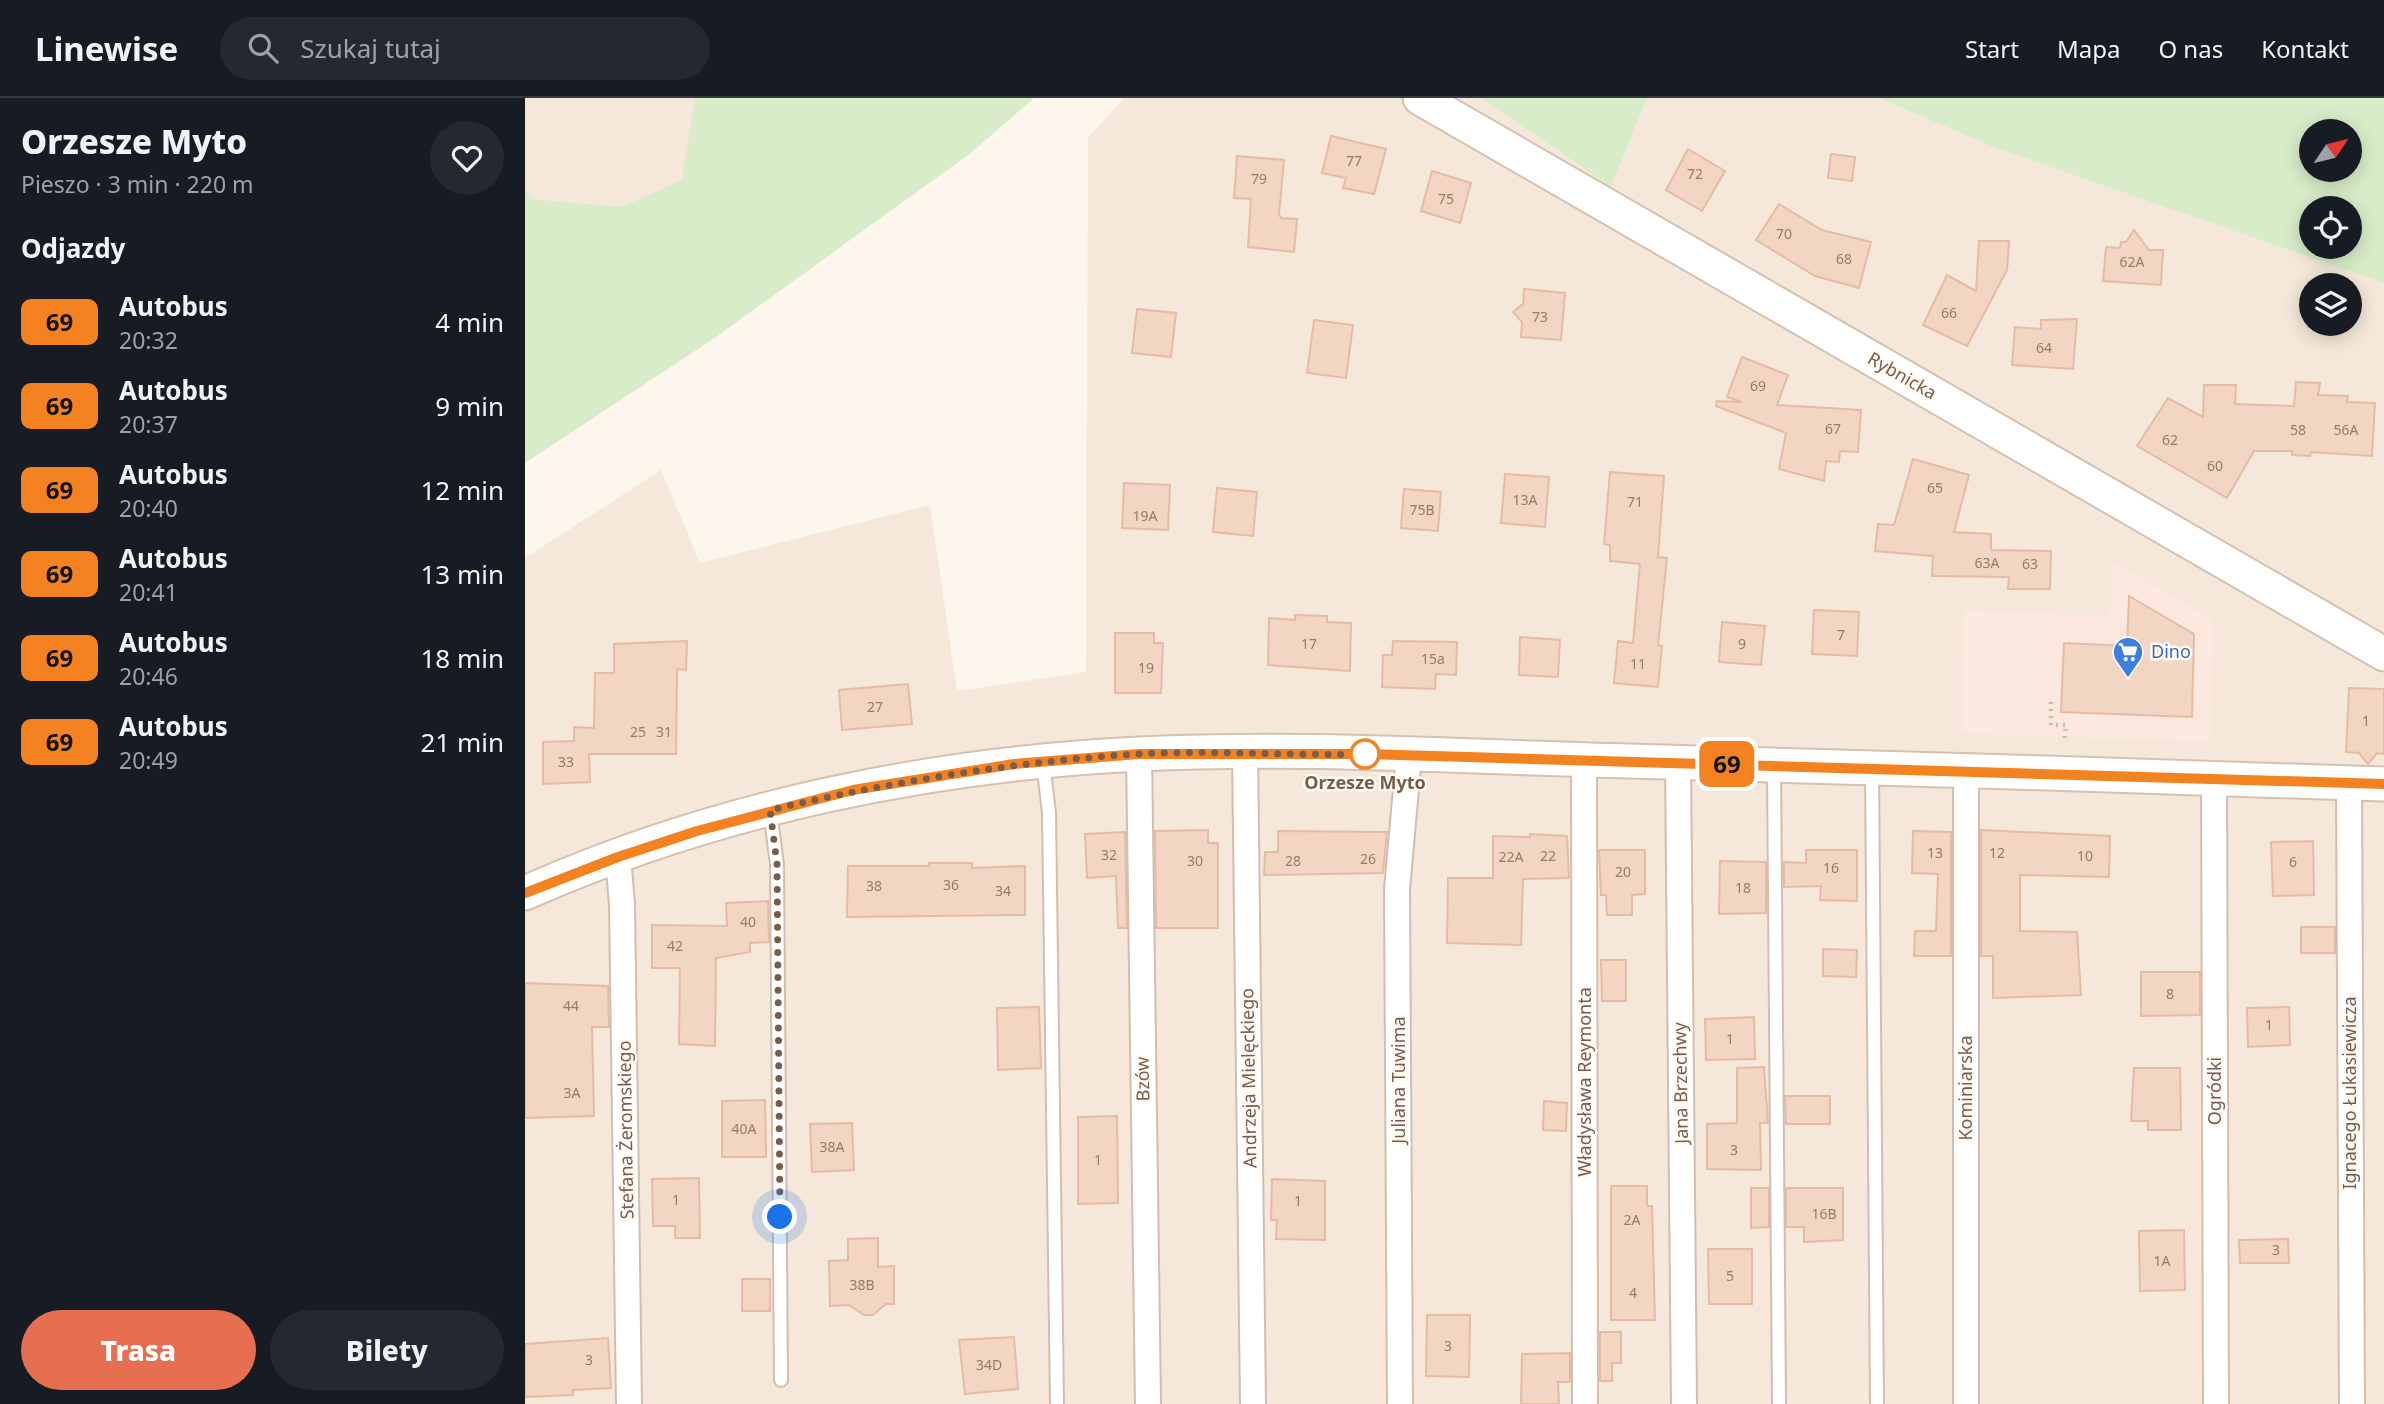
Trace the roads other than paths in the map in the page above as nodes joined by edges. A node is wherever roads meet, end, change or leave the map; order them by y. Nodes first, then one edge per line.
1 (1419, 98) edge
2 (2384, 654) edge
3 (1245, 752) junction
4 (1139, 754) junction
5 (1409, 756) junction
6 (1584, 760) junction
7 (1043, 761) junction
8 (1678, 762) junction
9 (1774, 765) junction
10 (1872, 767) junction
11 (1966, 772) junction
12 (2214, 779) junction
13 (2349, 783) junction
14 (2384, 784) edge
15 (770, 810) junction
16 (618, 857) junction
17 (525, 894) edge
18 (781, 1380) dead end
19 (629, 1404) edge
20 (1057, 1404) edge
21 (1148, 1404) edge
22 (1253, 1404) edge
23 (1401, 1404) edge
24 (1585, 1404) edge
25 (1684, 1404) edge
26 (1779, 1404) edge
27 (1877, 1404) edge
28 (1966, 1404) edge
29 (2216, 1404) edge
30 (2352, 1404) edge

1 - 2 street, Rybnicka
3 - 4 street
3 - 5 street
3 - 22 street, Andrzeja Mielęckiego
4 - 7 street
4 - 21 street, Bzów
5 - 6 street
5 - 23 street, Juliana Tuwima
6 - 8 street
6 - 24 street, Władysława Reymonta
7 - 15 street
7 - 20 lane
8 - 9 street
8 - 25 street, Jana Brzechwy
9 - 10 street
9 - 26 lane
10 - 11 street
10 - 27 lane
11 - 12 street
11 - 28 street, Kominiarska
12 - 13 street
12 - 29 street, Ogródki
13 - 14 street
13 - 30 street, Ignacego Łukasiewicza
15 - 16 street
15 - 18 lane
16 - 17 street
16 - 19 street, Stefana Żeromskiego

